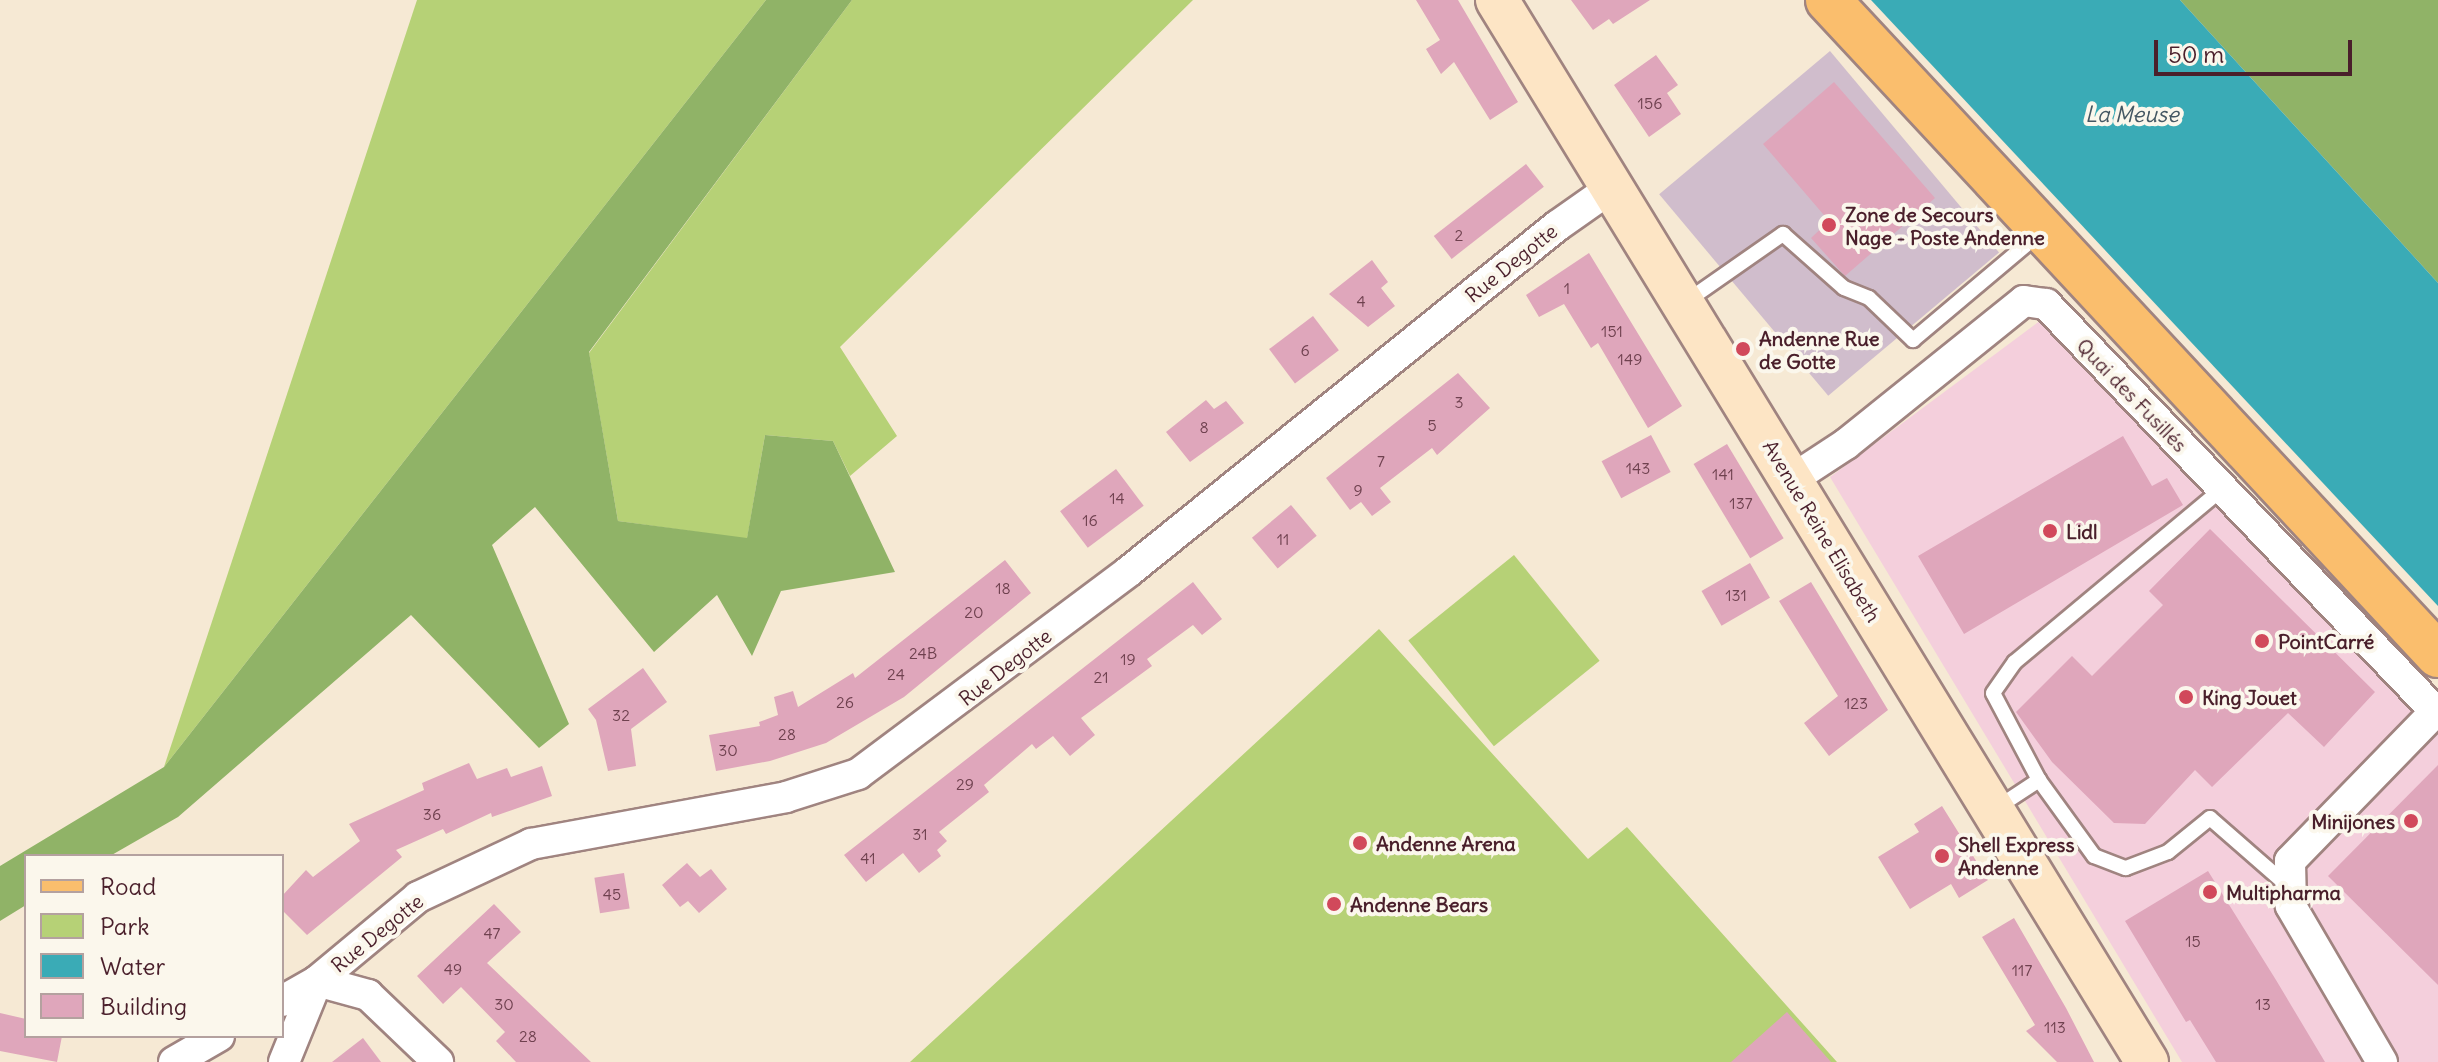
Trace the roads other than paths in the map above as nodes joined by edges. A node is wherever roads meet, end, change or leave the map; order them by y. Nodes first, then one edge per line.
1 (1497, 0) edge
2 (1828, 0) edge
3 (1611, 188) junction
4 (2042, 231) junction
5 (1684, 303) junction
6 (1791, 480) junction
7 (2222, 489) junction
8 (2438, 655) edge
9 (2437, 712) edge
10 (2039, 780) junction
11 (1992, 811) junction
12 (2291, 888) junction
13 (317, 981) junction
14 (284, 1000) edge
15 (216, 1038) edge
16 (175, 1062) edge
17 (284, 1062) edge
18 (438, 1062) edge
19 (2147, 1062) edge
20 (2382, 1062) edge

1 - 3 main road, Avenue Reine Elisabeth
2 - 4 main road
3 - 5 main road, Avenue Reine Elisabeth
3 - 13 street, Rue Degotte
4 - 5 lane
4 - 8 main road
5 - 6 main road, Avenue Reine Elisabeth
6 - 7 street, Quai des Fusillés
6 - 11 main road, Avenue Reine Elisabeth
7 - 9 street, Quai des Fusillés
7 - 10 lane
9 - 12 street
10 - 11 lane
10 - 12 lane
11 - 19 main road, Avenue Reine Elisabeth
12 - 20 street
13 - 14 street, Rue Degotte
13 - 17 street
13 - 18 street
15 - 16 street

